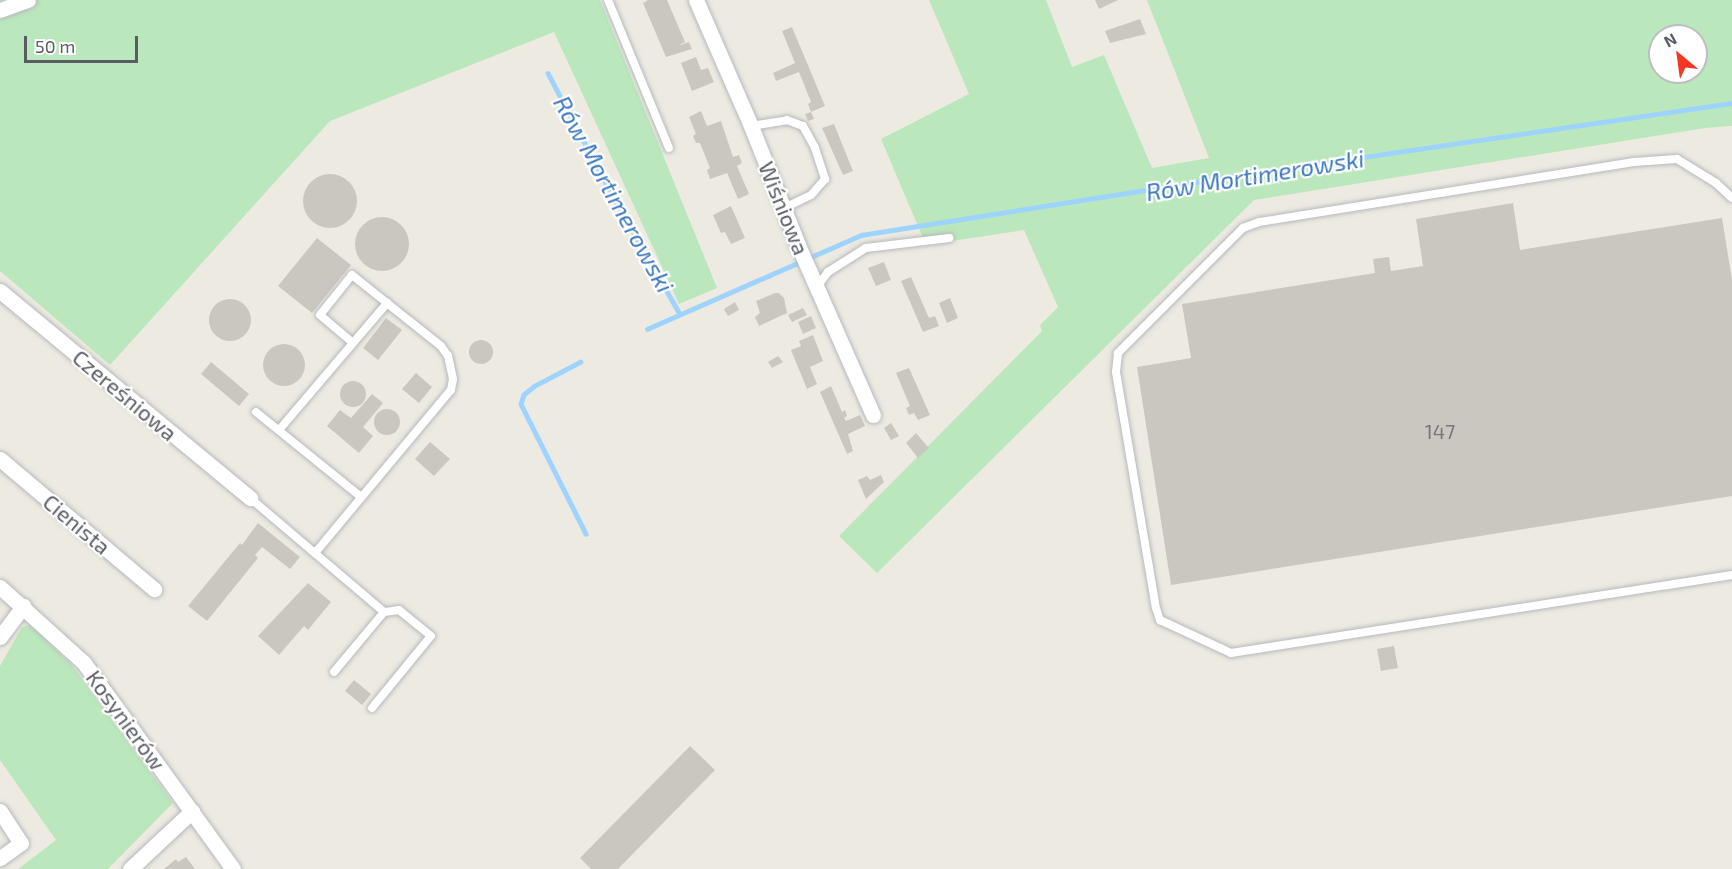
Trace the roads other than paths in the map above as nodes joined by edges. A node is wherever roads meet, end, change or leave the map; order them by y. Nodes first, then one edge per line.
1 (28, 0) edge
2 (608, 0) edge
3 (696, 0) edge
4 (0, 10) edge
5 (751, 126) junction
6 (669, 148) dead end
7 (1732, 198) edge
8 (784, 208) junction
9 (949, 238) dead end
10 (817, 287) junction
11 (0, 291) edge
12 (387, 303) junction
13 (353, 343) junction
14 (256, 412) dead end
15 (873, 415) dead end
16 (279, 430) junction
17 (0, 459) edge
18 (361, 497) junction
19 (250, 498) joint
20 (315, 553) junction
21 (1732, 575) edge
22 (0, 587) edge
23 (154, 589) dead end
24 (23, 606) junction
25 (384, 612) junction
26 (0, 637) edge
27 (334, 672) dead end
28 (372, 708) dead end
29 (0, 811) edge
30 (192, 811) junction
31 (0, 858) edge
32 (130, 869) edge
33 (233, 869) edge

1 - 4 street
2 - 6 lane
3 - 5 street, Wiśniowa
5 - 8 street, Wiśniowa
5 - 8 lane
7 - 21 lane
8 - 10 street, Wiśniowa
9 - 10 lane
10 - 15 street, Wiśniowa
11 - 19 street, Czereśniowa
12 - 13 lane
12 - 13 lane
12 - 18 lane
13 - 16 lane
14 - 16 lane
16 - 18 lane
17 - 23 street, Cienista
18 - 20 lane
19 - 20 lane
20 - 25 lane
22 - 24 street, Kosynierów
24 - 26 street
24 - 30 street, Kosynierów
25 - 27 lane
25 - 28 lane
29 - 31 street
30 - 32 street
30 - 33 street, Kosynierów

